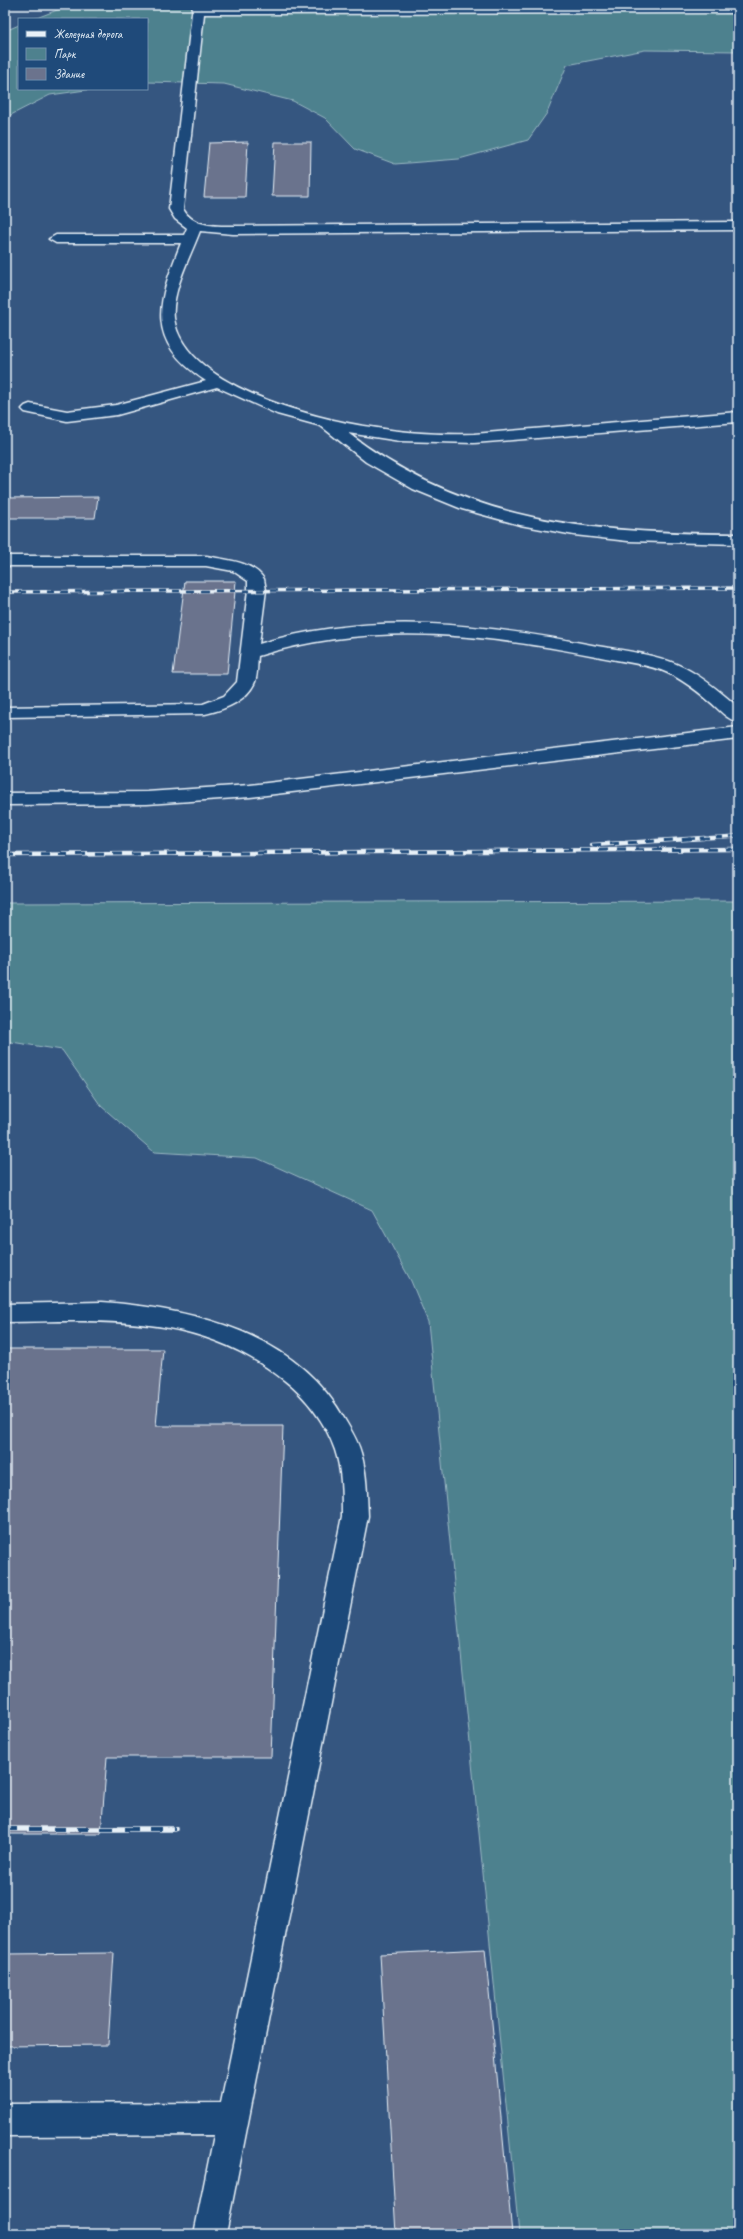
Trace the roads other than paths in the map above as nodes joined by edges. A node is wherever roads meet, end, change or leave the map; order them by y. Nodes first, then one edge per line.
1 (199, 8) edge
2 (738, 10) edge
3 (738, 226) edge
4 (193, 232) junction
5 (56, 240) dead end
6 (219, 382) junction
7 (30, 410) dead end
8 (738, 417) edge
9 (326, 423) junction
10 (738, 539) edge
11 (5, 561) edge
12 (249, 653) junction
13 (5, 712) edge
14 (738, 717) edge
15 (738, 733) edge
16 (5, 799) edge
17 (5, 1313) edge
18 (233, 2119) junction
19 (5, 2120) edge
20 (210, 2234) edge

1 - 2 lane
1 - 4 lane
3 - 4 lane
4 - 5 lane
4 - 6 lane
6 - 7 lane
6 - 9 lane
8 - 9 lane
9 - 10 lane
11 - 12 lane
12 - 13 lane
12 - 14 lane
15 - 16 lane
17 - 18 lane
18 - 19 lane
18 - 20 lane

